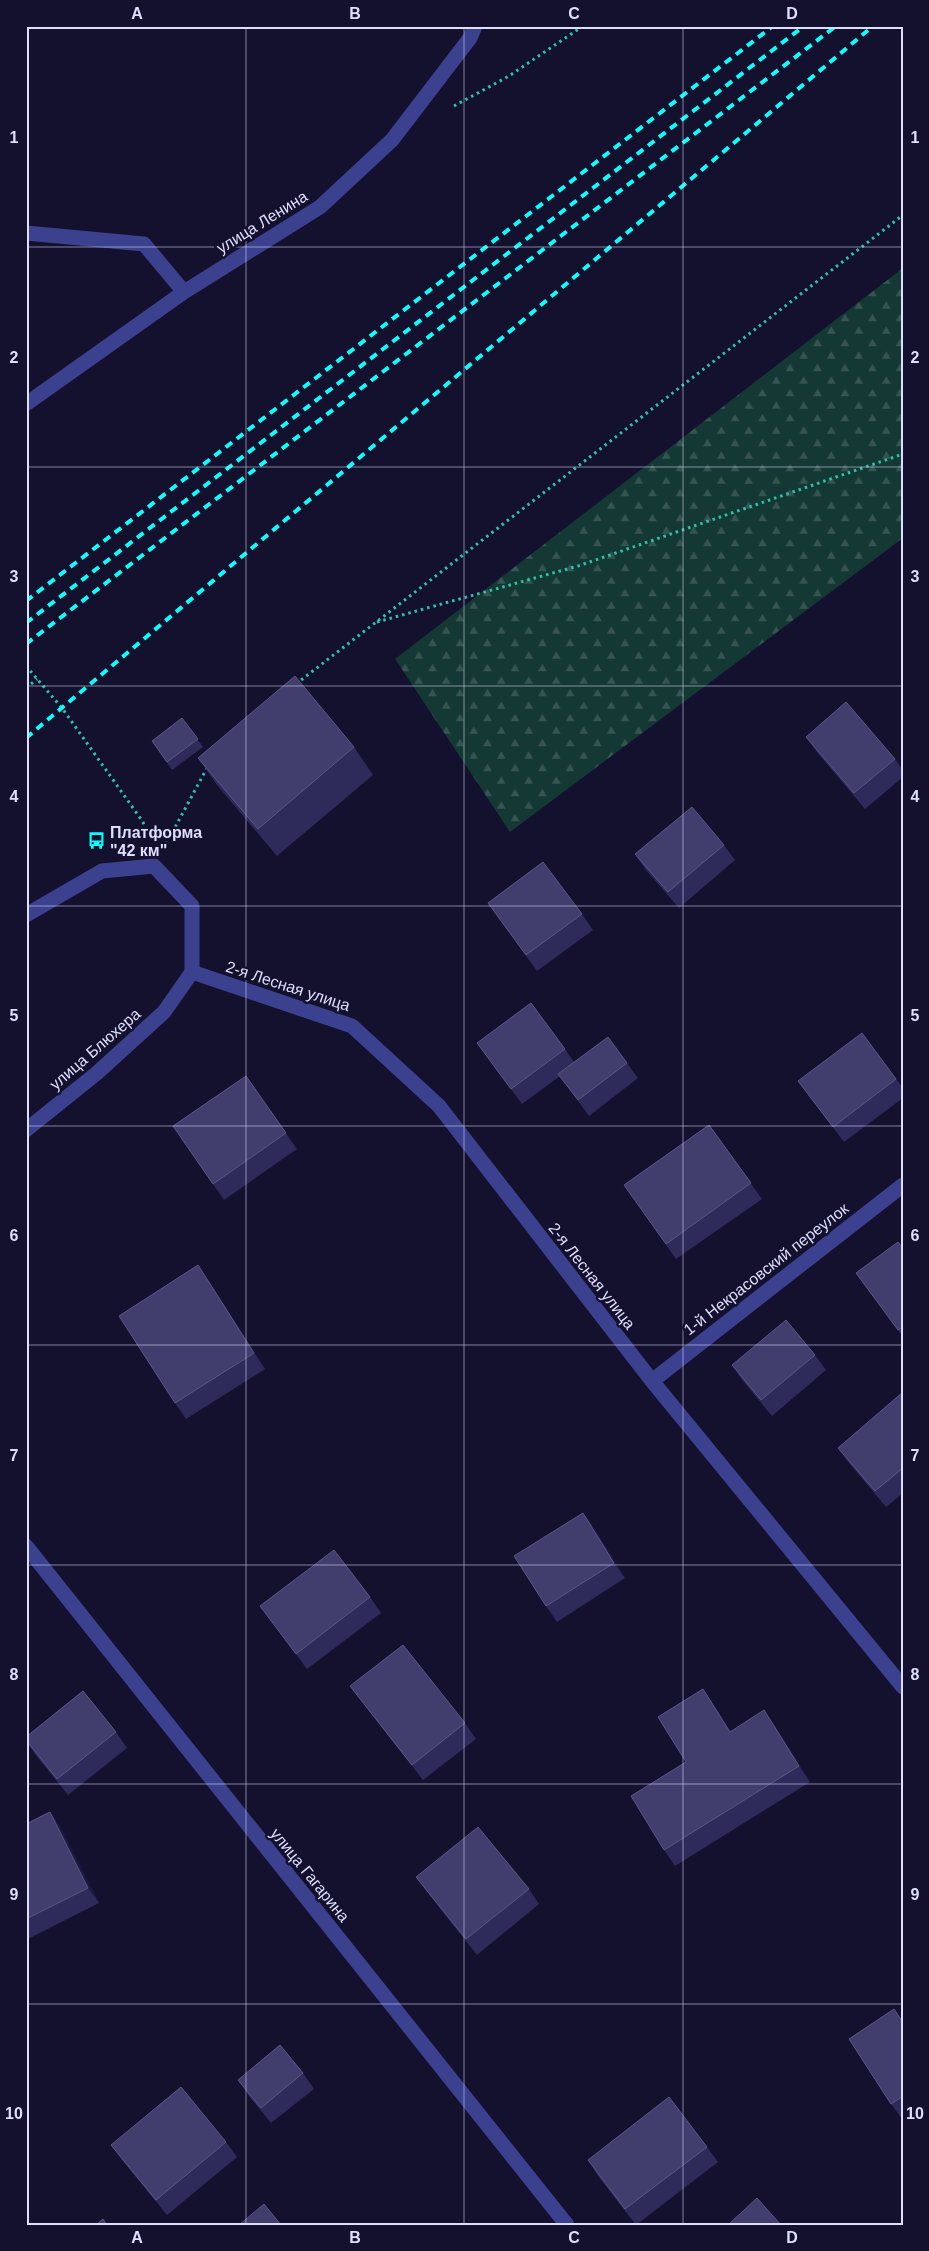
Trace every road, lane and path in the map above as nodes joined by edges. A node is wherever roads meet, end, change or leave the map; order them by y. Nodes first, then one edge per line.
1 (475, 26) edge
2 (583, 26) edge
3 (450, 108) dead end
4 (903, 215) edge
5 (26, 233) edge
6 (184, 292) junction
7 (26, 404) edge
8 (903, 454) edge
9 (376, 623) junction
10 (26, 666) edge
11 (37, 679) junction
12 (293, 686) edge
13 (26, 688) edge
14 (211, 761) edge
15 (154, 866) junction
16 (26, 915) edge
17 (192, 972) junction
18 (26, 1130) edge
19 (903, 1185) edge
20 (652, 1381) junction
21 (26, 1546) edge
22 (903, 1687) edge
23 (566, 2225) edge

1 - 6 street, улица Ленина
2 - 3 path
4 - 9 path
5 - 6 street
6 - 7 street, улица Ленина
8 - 9 path
9 - 12 path
10 - 11 path
11 - 13 path
11 - 15 path
14 - 15 path
15 - 16 street
15 - 17 street
17 - 18 street, улица Блюхера
17 - 20 street, 2-я Лесная улица
19 - 20 street, 1-й Некрасовский переулок
20 - 22 street, 2-я Лесная улица
21 - 23 street, улица Гагарина

